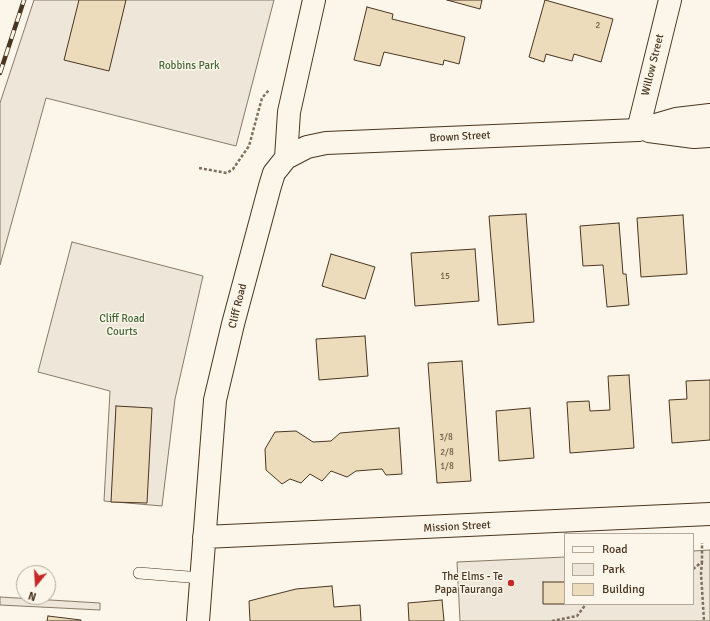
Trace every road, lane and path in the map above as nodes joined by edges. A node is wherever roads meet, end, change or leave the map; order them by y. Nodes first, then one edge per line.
1 (314, 0) edge
2 (670, 0) edge
3 (273, 88) dead end
4 (710, 115) edge
5 (638, 130) junction
6 (710, 136) edge
7 (286, 158) junction
8 (199, 168) dead end
9 (710, 514) edge
10 (204, 537) junction
11 (702, 542) dead end
12 (702, 562) junction
13 (694, 568) edge
14 (138, 573) dead end
15 (201, 578) junction
16 (585, 605) edge
17 (562, 620) edge
18 (198, 621) edge
19 (552, 621) edge
20 (704, 621) edge

1 - 7 street
2 - 5 street, Willow Street
3 - 8 path
4 - 5 street, Brown Street
5 - 6 street, Brown Street
5 - 7 street, Brown Street
7 - 10 street, Cliff Road
9 - 10 street, Mission Street
10 - 15 street, Cliff Road
11 - 12 path
12 - 13 path
12 - 20 path
14 - 15 lane
15 - 18 street, Cliff Road
16 - 17 path
17 - 19 path

